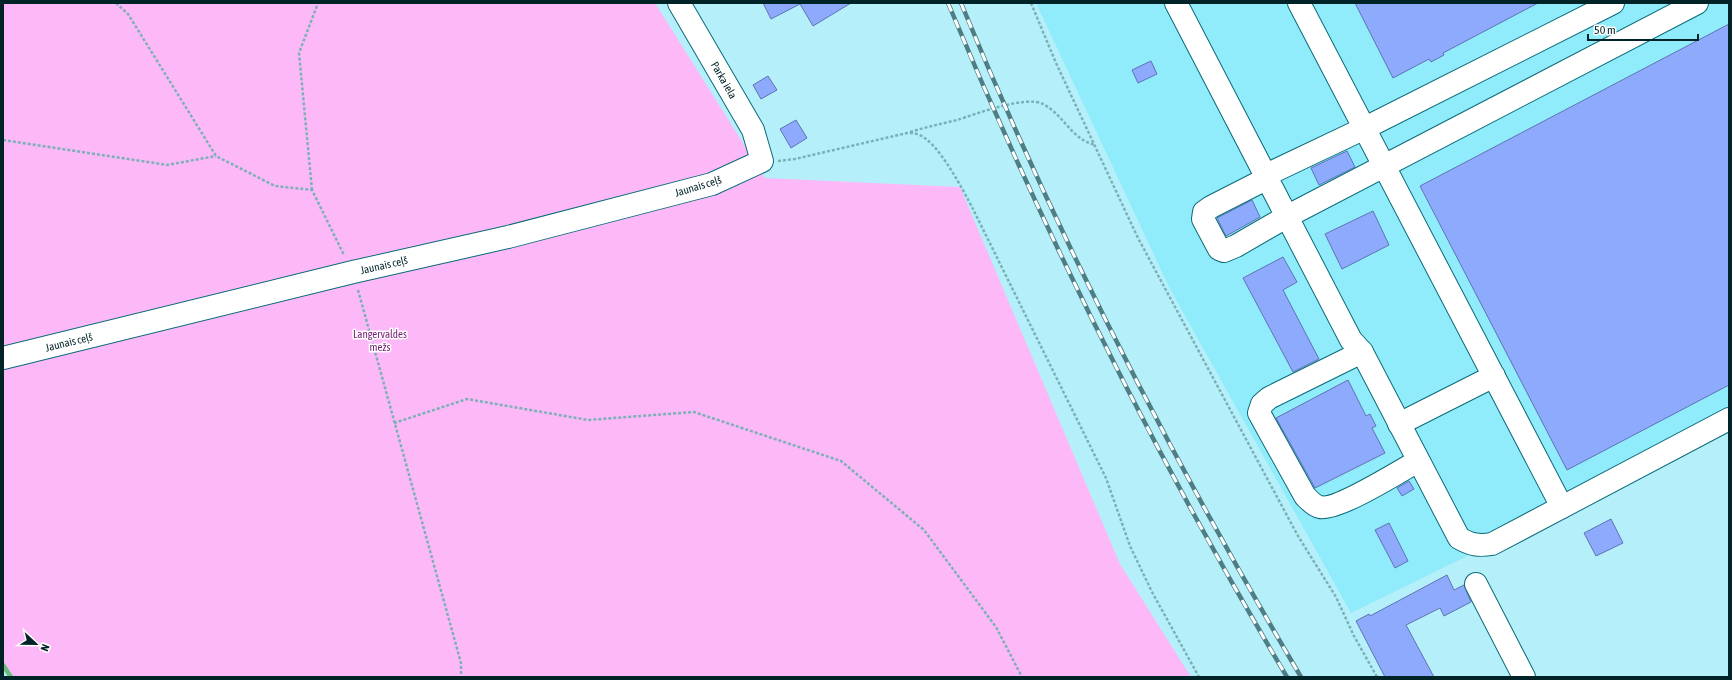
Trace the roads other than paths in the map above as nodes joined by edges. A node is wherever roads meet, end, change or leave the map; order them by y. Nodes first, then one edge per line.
1 (679, 3) edge
2 (1176, 3) edge
3 (1299, 3) edge
4 (1613, 3) edge
5 (1697, 3) edge
6 (1365, 128) junction
7 (762, 161) joint
8 (1384, 167) junction
9 (1266, 175) junction
10 (1286, 217) junction
11 (1362, 352) junction
12 (3, 358) edge
13 (1494, 376) junction
14 (1729, 420) edge
15 (1399, 424) junction
16 (1418, 461) junction
17 (1562, 507) junction
18 (1476, 584) dead end
19 (1524, 677) edge

1 - 7 street, Parka iela
2 - 9 street
3 - 6 street
4 - 6 street
5 - 8 street
6 - 8 street
6 - 9 street
7 - 12 street, Jaunais ceļš
8 - 10 street
8 - 13 street
9 - 10 street
9 - 10 street
10 - 11 street
11 - 15 street
11 - 16 street
13 - 15 street
13 - 17 street
14 - 17 street
15 - 16 street
16 - 17 street
18 - 19 street

